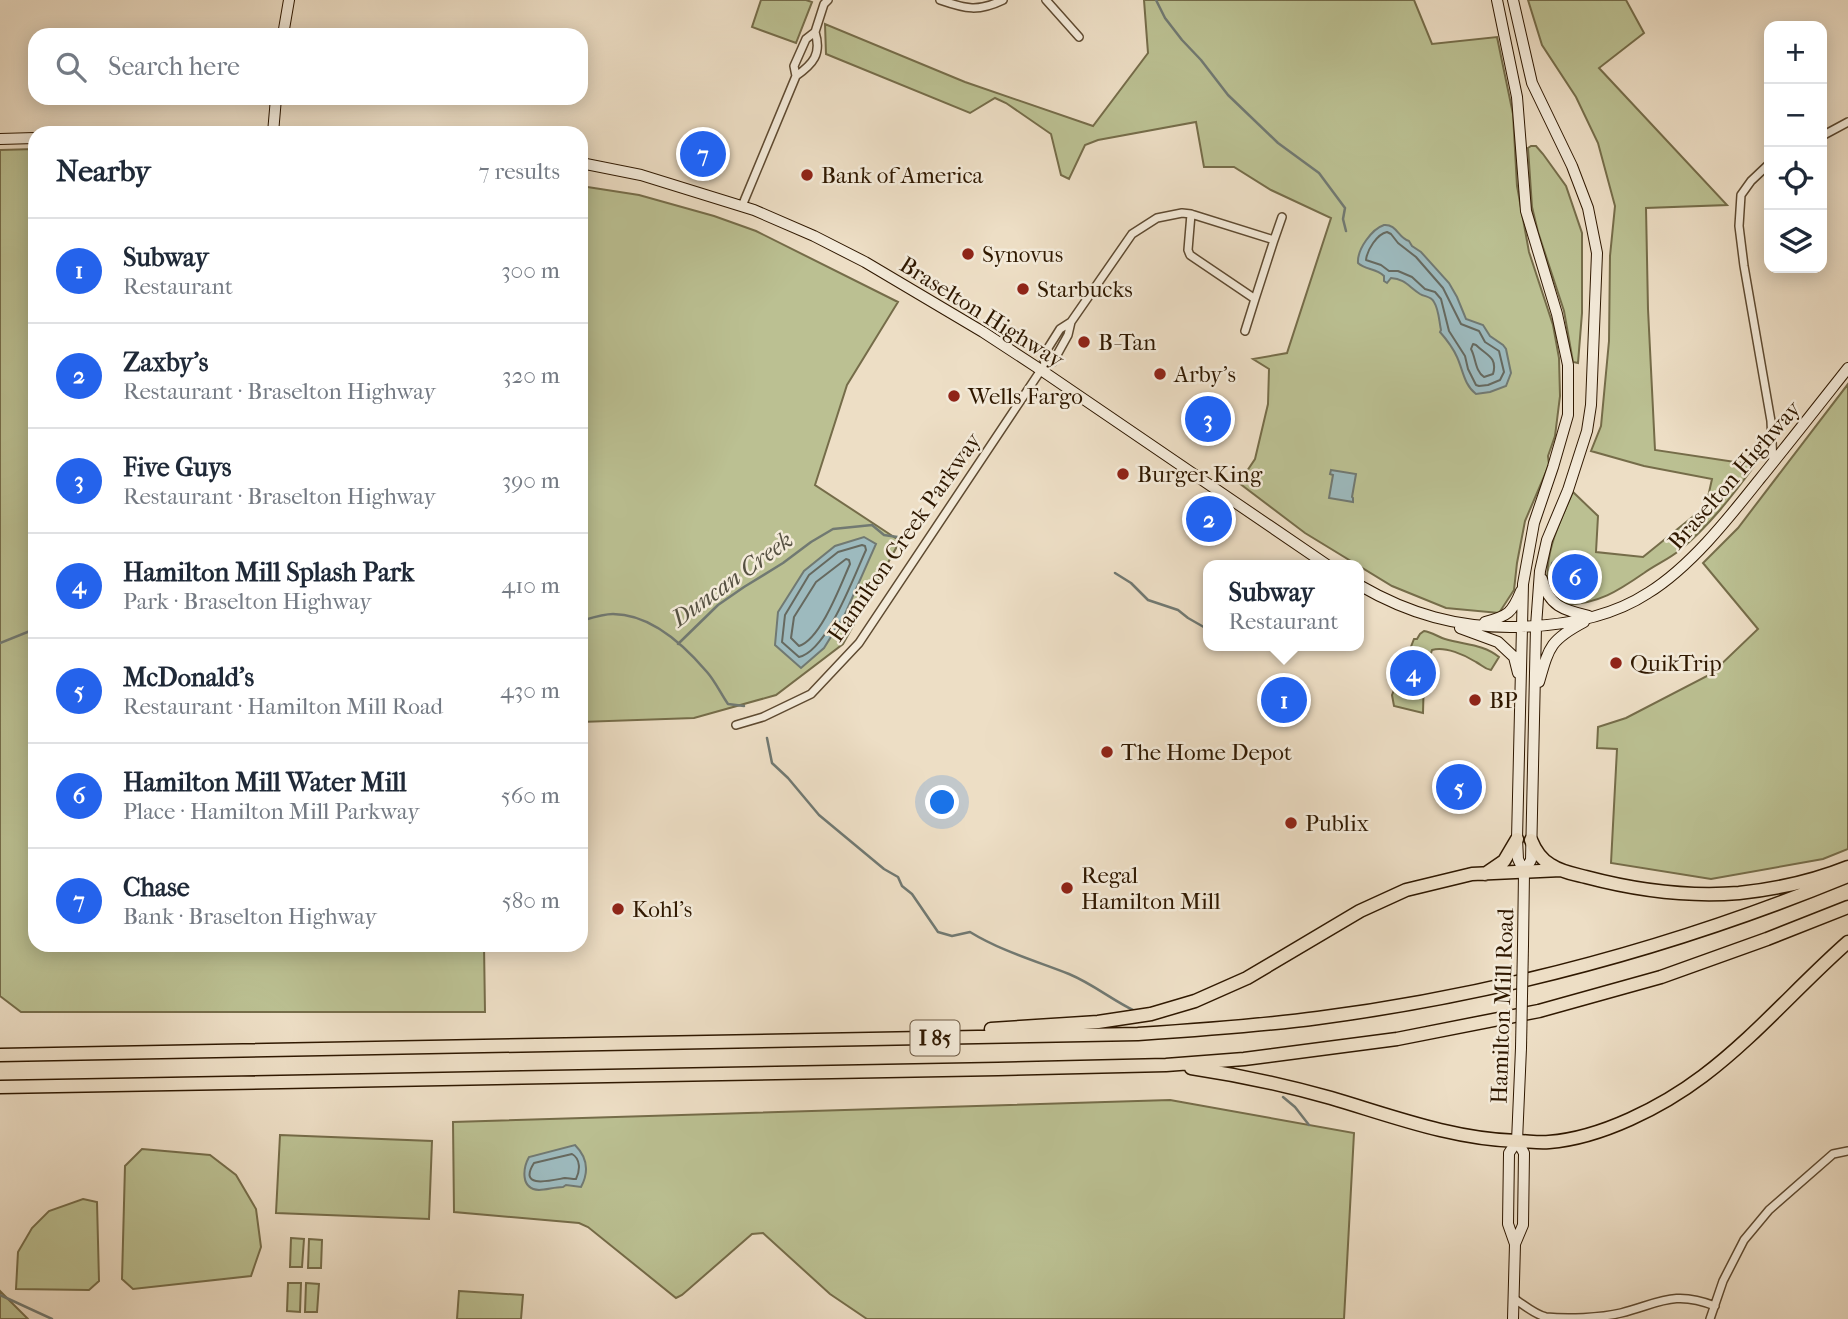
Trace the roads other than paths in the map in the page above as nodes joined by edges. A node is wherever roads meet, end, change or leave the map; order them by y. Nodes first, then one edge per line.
1 (289, 0) edge
2 (828, 0) edge
3 (940, 0) edge
4 (1003, 0) edge
5 (1046, 0) edge
6 (1497, 0) edge
7 (1513, 0) edge
8 (284, 28) edge
9 (815, 32) junction
10 (1079, 37) dead end
11 (796, 76) junction
12 (275, 105) edge
13 (1848, 122) edge
14 (273, 126) edge
15 (1827, 133) edge
16 (28, 138) edge
17 (0, 139) edge
18 (588, 164) edge
19 (1764, 169) edge
20 (743, 206) junction
21 (1191, 214) junction
22 (1282, 217) dead end
23 (1274, 240) junction
24 (1255, 299) junction
25 (1245, 331) dead end
26 (1043, 367) junction
27 (1848, 368) edge
28 (1773, 463) junction
29 (1320, 560) edge
30 (1540, 571) junction
31 (1523, 584) junction
32 (1364, 587) edge
33 (1593, 617) junction
34 (1433, 618) junction
35 (1476, 625) junction
36 (1536, 626) junction
37 (1523, 627) junction
38 (1521, 684) junction
39 (1535, 696) junction
40 (736, 725) dead end
41 (1517, 839) junction
42 (1531, 840) junction
43 (1848, 867) edge
44 (1561, 870) junction
45 (1524, 872) junction
46 (1485, 874) junction
47 (1848, 876) edge
48 (1848, 907) edge
49 (1848, 942) edge
50 (903, 1039) junction
51 (0, 1055) edge
52 (1166, 1065) junction
53 (0, 1087) edge
54 (1517, 1141) junction
55 (1848, 1151) edge
56 (1515, 1244) junction
57 (1513, 1298) junction
58 (1715, 1306) junction
59 (1542, 1318) edge
60 (1513, 1319) edge
61 (1710, 1319) edge

1 - 8 main road
2 - 9 street
3 - 4 street
5 - 10 street
6 - 31 main road
7 - 30 main road, Hamilton Mill Road
9 - 11 street
9 - 11 street
11 - 20 street
12 - 14 main road
13 - 15 street
16 - 17 main road
18 - 20 main road, Braselton Highway
19 - 28 street
20 - 26 main road, Braselton Highway
21 - 23 street, Hamilton Creek Parkway
21 - 24 street
21 - 26 street, Hamilton Creek Parkway
22 - 23 street
23 - 24 street
24 - 25 street
26 - 29 main road, Braselton Highway
26 - 40 street, Hamilton Creek Parkway
27 - 28 main road, Braselton Highway
28 - 33 main road, Braselton Highway
30 - 33 main road
30 - 36 main road, Hamilton Mill Road
31 - 35 main road
31 - 37 main road, Hamilton Mill Road
32 - 34 main road, Braselton Highway
33 - 36 main road, Braselton Highway
33 - 39 main road
34 - 35 main road, Braselton Highway
34 - 38 main road
35 - 37 main road, Braselton Highway
36 - 37 main road, Braselton Highway
36 - 39 main road, Hamilton Mill Road
37 - 38 main road, Hamilton Mill Road
38 - 41 main road, Hamilton Mill Road
39 - 42 main road, Hamilton Mill Road
41 - 45 main road, Hamilton Mill Road
41 - 46 highway
42 - 44 highway
42 - 45 main road, Hamilton Mill Road
43 - 44 highway
44 - 45 highway
45 - 46 highway
45 - 54 main road, Hamilton Mill Road, bridge
46 - 50 highway
47 - 50 highway, I 85
48 - 52 highway, I 85
49 - 54 highway
50 - 51 highway, I 85
52 - 53 highway, I 85
52 - 54 highway
54 - 56 main road, Hamilton Mill Road
54 - 56 main road, Hamilton Mill Road
55 - 58 street
56 - 57 main road, Hamilton Mill Road
57 - 59 street
57 - 60 main road, Hamilton Mill Road
58 - 59 street
58 - 61 street

